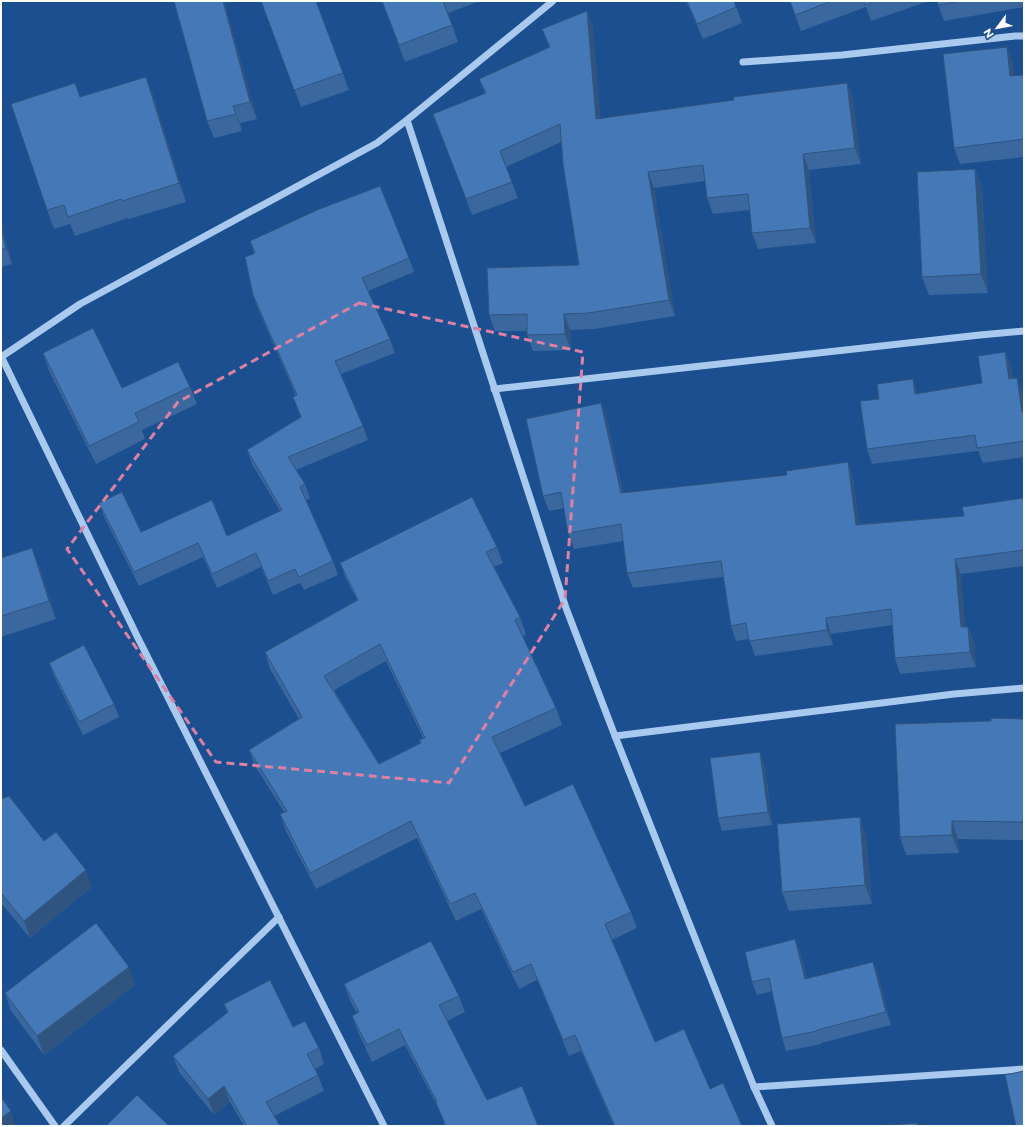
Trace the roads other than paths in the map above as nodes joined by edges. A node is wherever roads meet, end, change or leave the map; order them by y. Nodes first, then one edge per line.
1 (553, 1) edge
2 (1024, 36) edge
3 (743, 62) dead end
4 (407, 120) junction
5 (1024, 331) edge
6 (1, 356) edge
7 (494, 389) junction
8 (1024, 688) edge
9 (615, 736) junction
10 (279, 917) junction
11 (1, 1050) edge
12 (1024, 1069) edge
13 (754, 1087) junction
14 (55, 1126) edge
15 (64, 1126) edge
16 (384, 1126) edge
17 (772, 1126) edge

1 - 4 street
2 - 3 street
4 - 6 street
4 - 7 street
5 - 7 street
6 - 10 street
7 - 9 street
8 - 9 street
9 - 13 street
10 - 15 street
10 - 16 street
11 - 14 street
12 - 13 street
13 - 17 street

